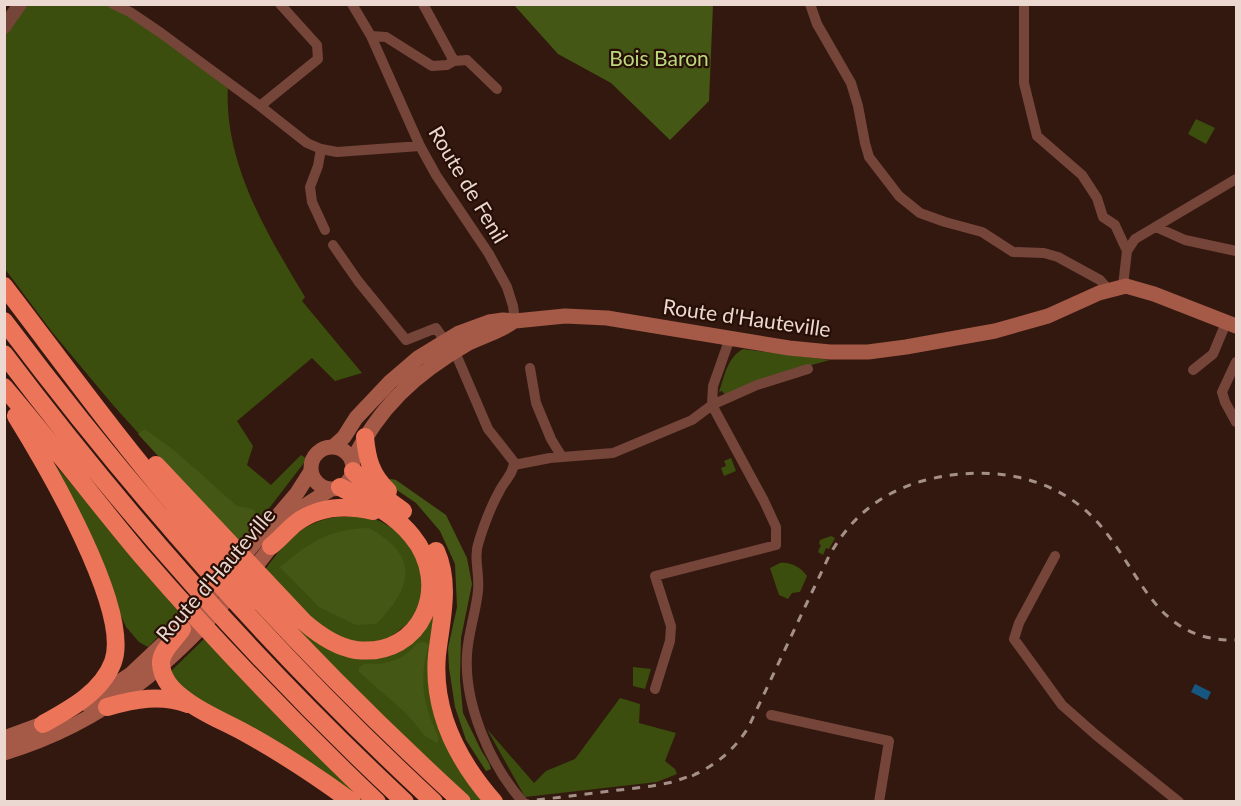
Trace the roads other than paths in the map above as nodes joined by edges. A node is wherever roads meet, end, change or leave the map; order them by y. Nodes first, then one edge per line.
1 (20, 4) edge
2 (113, 4) edge
3 (280, 4) edge
4 (352, 4) edge
5 (423, 4) edge
6 (810, 4) edge
7 (1024, 4) edge
8 (4, 27) edge
9 (371, 36) junction
10 (454, 61) junction
11 (497, 89) dead end
12 (260, 106) junction
13 (420, 146) junction
14 (321, 149) junction
15 (1236, 179) edge
16 (1156, 227) junction
17 (325, 230) dead end
18 (333, 245) dead end
19 (1127, 251) junction
20 (1236, 251) edge
21 (4, 286) edge
22 (1116, 288) junction
23 (4, 321) edge
24 (514, 321) junction
25 (1231, 324) edge
26 (730, 338) junction
27 (450, 346) junction
28 (4, 354) edge
29 (1236, 362) edge
30 (530, 368) dead end
31 (68, 369) junction
32 (808, 369) dead end
33 (1193, 370) dead end
34 (4, 387) edge
35 (4, 396) edge
36 (712, 405) junction
37 (1236, 422) edge
38 (365, 437) junction
39 (333, 447) junction
40 (562, 457) junction
41 (514, 465) junction
42 (352, 466) junction
43 (311, 471) junction
44 (335, 488) junction
45 (397, 514) junction
46 (263, 549) junction
47 (1056, 556) dead end
48 (186, 634) junction
49 (161, 667) junction
50 (655, 689) dead end
51 (193, 705) junction
52 (108, 707) junction
53 (771, 715) dead end
54 (43, 724) junction
55 (4, 738) edge
56 (4, 753) edge
57 (352, 801) edge
58 (377, 801) edge
59 (405, 801) edge
60 (434, 801) edge
61 (462, 801) edge
62 (494, 801) edge
63 (523, 801) edge
64 (879, 801) edge
65 (1179, 801) edge

1 - 8 street
2 - 12 street
3 - 12 street
4 - 9 street, Route de Fenil
5 - 10 street
6 - 22 street
7 - 19 street
9 - 10 street
9 - 13 street, Route de Fenil
10 - 11 street
12 - 14 street
13 - 14 street
13 - 24 street, Route de Fenil
14 - 17 street
15 - 16 street
16 - 19 street
16 - 20 street
18 - 27 street
19 - 22 street
21 - 31 highway
22 - 25 main road
22 - 26 main road, Route d'Hauteville
23 - 60 highway
24 - 26 main road, Route d'Hauteville
24 - 27 main road
25 - 33 street
26 - 36 street
27 - 38 main road
27 - 39 main road
27 - 41 street
28 - 59 highway
29 - 37 street
30 - 40 street
31 - 45 highway
31 - 61 highway
32 - 36 street
34 - 58 highway
35 - 54 highway
36 - 40 street
36 - 50 street
38 - 42 main road
38 - 45 highway
39 - 42 main road
39 - 43 main road
40 - 41 street
41 - 63 street
42 - 44 main road
42 - 45 highway
43 - 44 main road
43 - 46 main road, Route d'Hauteville
44 - 45 highway
44 - 46 main road, Route d'Hauteville
45 - 46 highway
45 - 62 highway
46 - 48 main road, Route d'Hauteville
47 - 65 street
48 - 49 highway
48 - 54 main road, Route d'Hauteville
49 - 51 highway
49 - 52 main road, Route d'Hauteville
51 - 52 highway
51 - 57 highway
52 - 56 main road, Route d'Hauteville
53 - 64 street
54 - 55 main road, Route d'Hauteville

